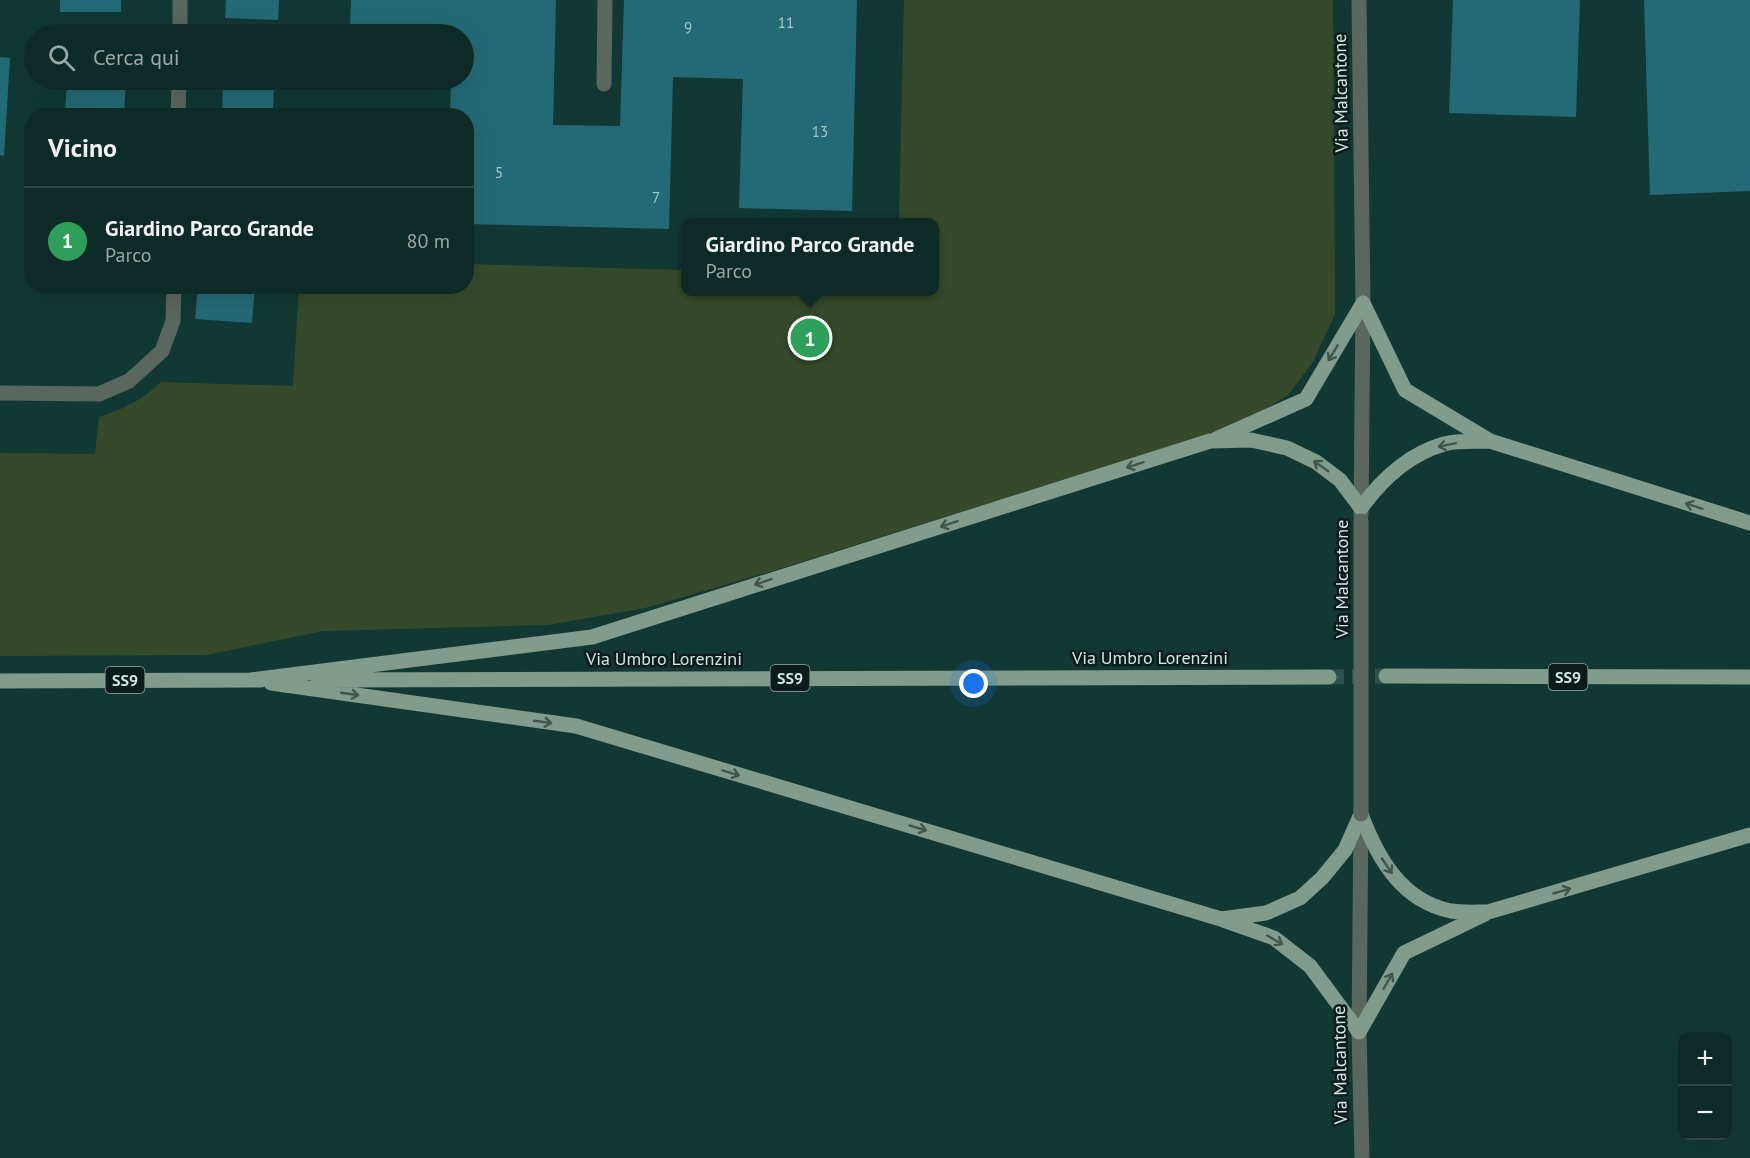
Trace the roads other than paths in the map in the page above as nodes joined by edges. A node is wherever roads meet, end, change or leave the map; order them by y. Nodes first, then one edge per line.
1 (180, 0) edge
2 (605, 0) edge
3 (1359, 0) edge
4 (180, 24) edge
5 (604, 84) dead end
6 (179, 90) edge
7 (178, 108) edge
8 (174, 294) edge
9 (1363, 303) junction
10 (0, 393) edge
11 (1210, 441) junction
12 (1490, 441) junction
13 (1361, 514) junction
14 (1750, 523) edge
15 (1386, 676) tunnel mouth
16 (1329, 677) tunnel mouth
17 (1750, 677) edge
18 (251, 680) junction
19 (0, 681) edge
20 (1361, 814) junction
21 (1750, 835) edge
22 (1488, 912) junction
23 (1221, 919) junction
24 (1359, 1032) junction
25 (1362, 1158) edge

1 - 4 street
2 - 5 street
3 - 9 street, Via Malcantone
6 - 7 street
8 - 10 street
9 -> 11 main road
9 - 12 main road
9 - 13 street, Via Malcantone
13 -> 11 main road
11 -> 18 main road
12 -> 13 main road
14 -> 12 main road
13 - 20 street, Via Malcantone, bridge
15 - 17 main road, SS9
16 - 18 main road, Via Umbro Lorenzini / SS9
18 - 19 main road, Via Umbro Lorenzini / SS9
18 -> 23 main road
20 -> 22 main road
20 - 23 main road
20 - 24 street, Via Malcantone
22 -> 21 main road
24 -> 22 main road
23 -> 24 main road
24 - 25 street, Via Malcantone

